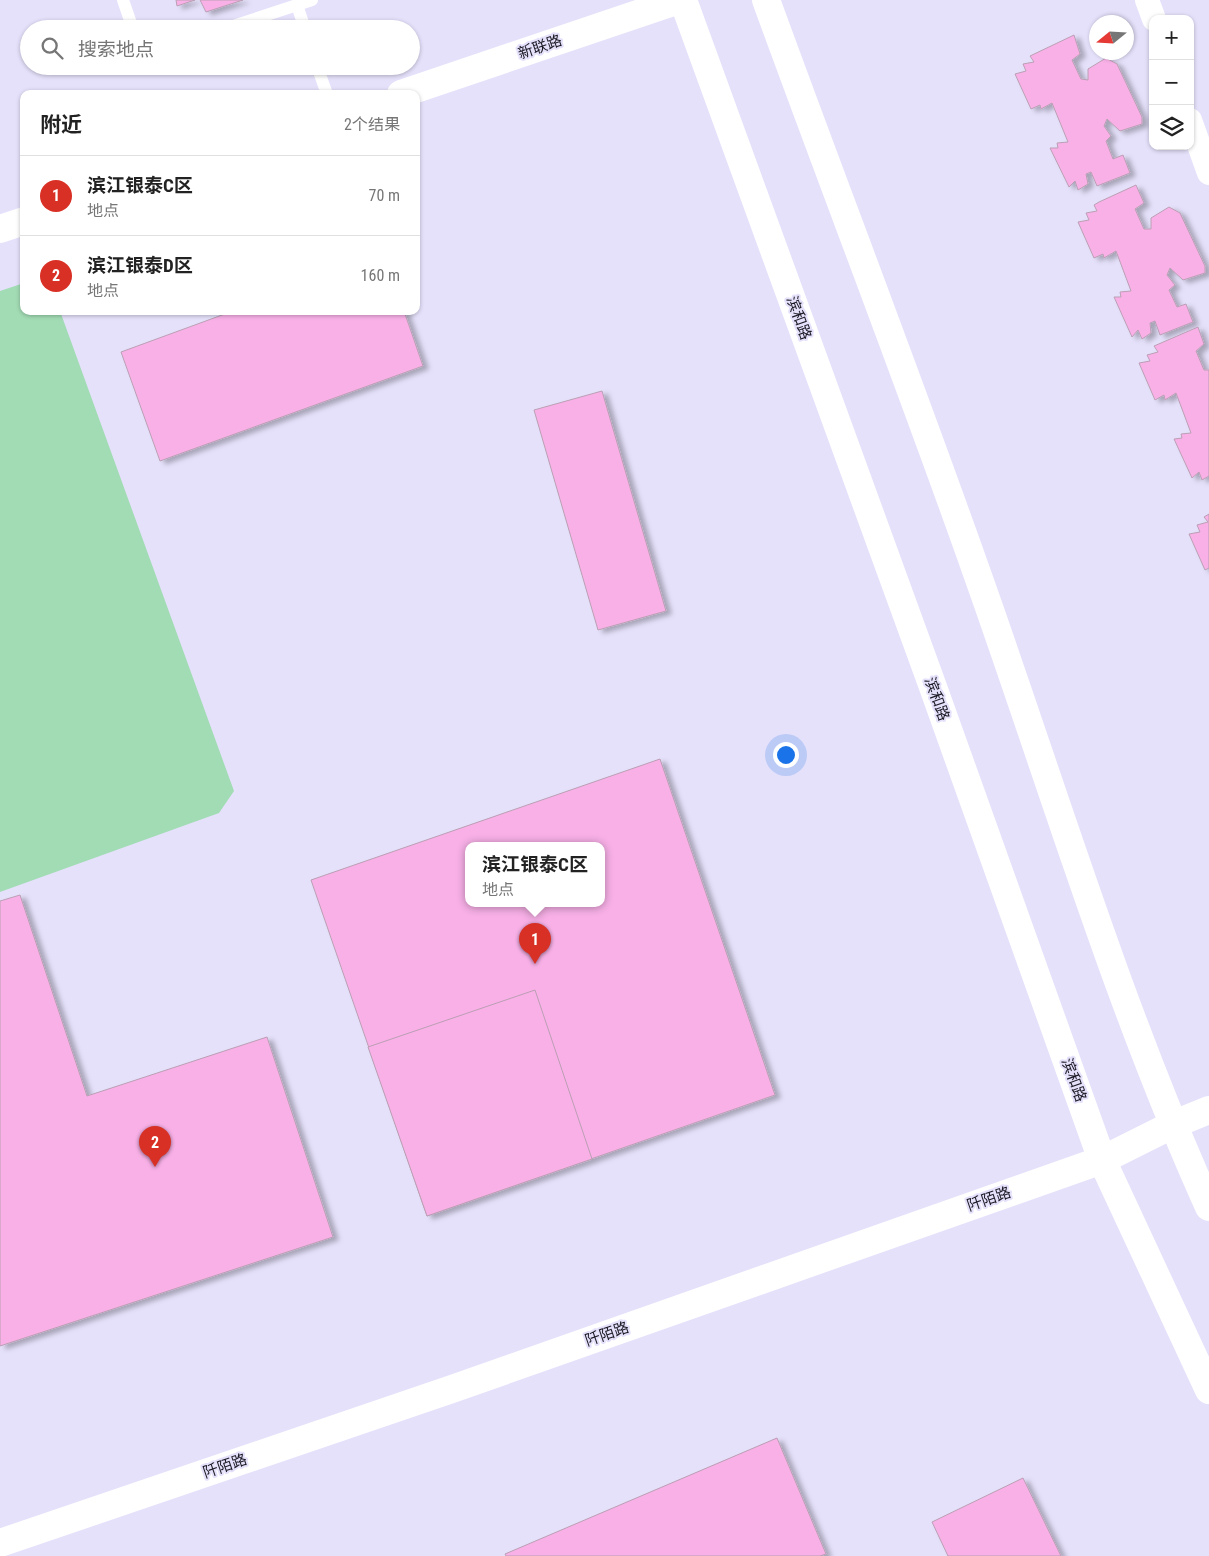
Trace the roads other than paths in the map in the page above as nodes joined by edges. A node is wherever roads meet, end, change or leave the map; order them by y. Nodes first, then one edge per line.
1 (124, 0) edge
2 (312, 0) edge
3 (681, 0) edge
4 (766, 0) edge
5 (1147, 0) edge
6 (297, 5) junction
7 (1153, 15) edge
8 (130, 20) edge
9 (251, 20) edge
10 (302, 20) edge
11 (321, 75) edge
12 (326, 90) edge
13 (413, 90) edge
14 (1194, 131) edge
15 (1209, 173) edge
16 (20, 222) edge
17 (0, 229) edge
18 (1209, 1110) edge
19 (1172, 1125) junction
20 (1102, 1160) junction
21 (1209, 1207) edge
22 (1209, 1390) edge
23 (0, 1543) edge

1 - 8 lane
2 - 6 lane
3 - 13 main road, 新联路
3 - 20 main road, 滨和路
4 - 19 main road
5 - 7 street
6 - 9 lane
6 - 10 lane
11 - 12 lane
14 - 15 street
16 - 17 main road
18 - 19 main road, 阡陌路
19 - 20 main road, 阡陌路
19 - 21 main road
20 - 22 main road, 滨和路
20 - 23 main road, 阡陌路

